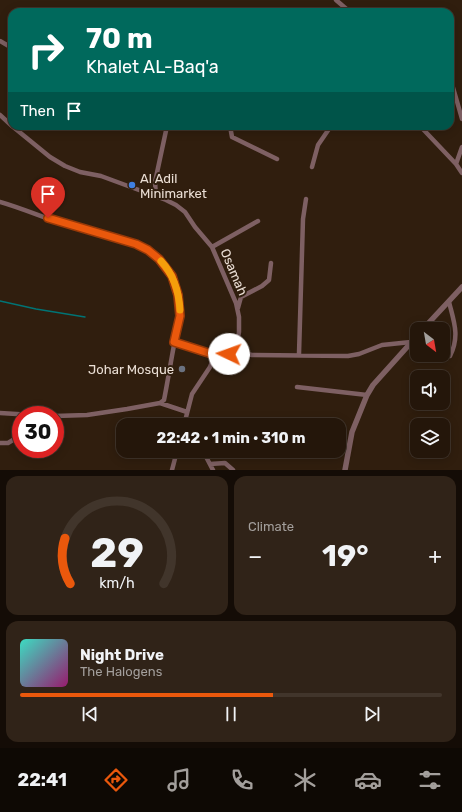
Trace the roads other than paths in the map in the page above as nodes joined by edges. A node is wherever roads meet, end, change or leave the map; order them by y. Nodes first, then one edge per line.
1 (336, 0) edge
2 (345, 8) edge
3 (454, 91) edge
4 (0, 115) edge
5 (462, 119) edge
6 (8, 122) edge
7 (17, 130) edge
8 (166, 130) edge
9 (231, 130) edge
10 (328, 130) edge
11 (424, 130) edge
12 (462, 147) edge
13 (277, 159) dead end
14 (456, 164) junction
15 (312, 167) dead end
16 (462, 173) edge
17 (156, 196) junction
18 (306, 199) dead end
19 (0, 202) edge
20 (258, 221) dead end
21 (212, 248) junction
22 (272, 263) dead end
23 (462, 287) edge
24 (449, 302) junction
25 (237, 309) junction
26 (430, 322) edge
27 (174, 342) junction
28 (410, 342) edge
29 (410, 343) edge
30 (234, 351) junction
31 (299, 354) junction
32 (218, 356) junction
33 (450, 356) dead end
34 (297, 387) dead end
35 (367, 394) junction
36 (160, 403) junction
37 (187, 412) junction
38 (0, 413) edge
39 (12, 414) edge
40 (64, 416) edge
41 (186, 418) edge
42 (12, 441) edge
43 (0, 443) edge
44 (175, 458) edge
45 (207, 458) edge
46 (210, 464) junction
47 (172, 470) edge
48 (213, 470) edge
49 (233, 470) edge
50 (346, 470) edge

1 - 2 street
3 - 5 street
4 - 6 street, Osamah
7 - 17 street, Osamah
8 - 17 street
9 - 13 street
10 - 15 street
11 - 14 street
12 - 14 street
14 - 16 street
17 - 21 street, Osamah
18 - 31 street
19 - 27 street
20 - 21 street
21 - 25 street, Osamah
22 - 25 street
23 - 24 street
24 - 26 street
24 - 33 street
25 - 30 street, Osamah
27 - 32 street
27 - 36 street
28 - 31 street
29 - 35 street
30 - 31 street
30 - 32 street
32 - 37 street
34 - 35 street
35 - 50 street
36 - 37 street
36 - 40 street
37 - 41 street
38 - 39 street
42 - 43 street
44 - 47 street
45 - 46 street
46 - 48 street
46 - 49 street

